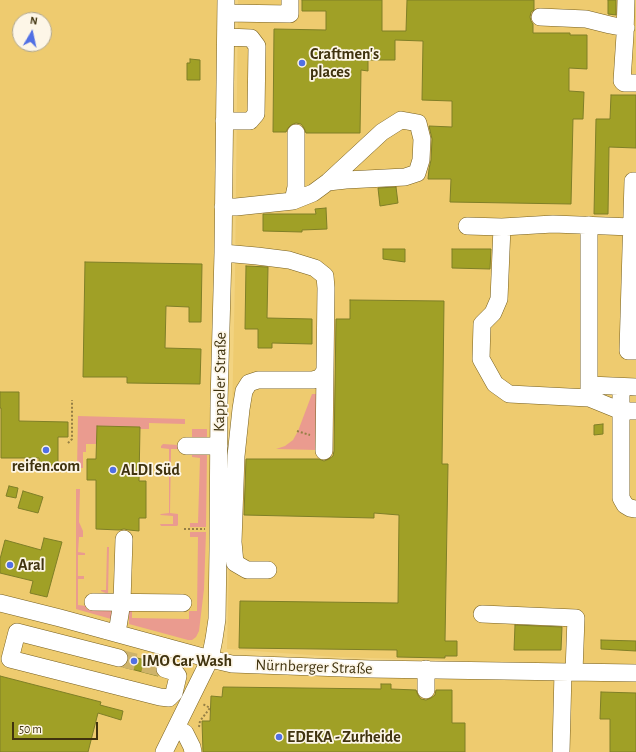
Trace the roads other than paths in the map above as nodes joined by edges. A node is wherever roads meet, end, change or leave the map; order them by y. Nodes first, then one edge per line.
1 (290, 0) edge
2 (626, 0) edge
3 (226, 6) edge
4 (259, 7) edge
5 (540, 17) dead end
6 (629, 33) edge
7 (226, 37) junction
8 (636, 83) edge
9 (224, 121) junction
10 (296, 132) dead end
11 (636, 181) edge
12 (328, 182) junction
13 (293, 201) junction
14 (223, 207) junction
15 (589, 225) junction
16 (467, 226) dead end
17 (632, 226) junction
18 (502, 227) junction
19 (223, 253) junction
20 (636, 351) edge
21 (325, 370) junction
22 (628, 387) edge
23 (589, 392) junction
24 (628, 411) edge
25 (186, 446) dead end
26 (219, 446) junction
27 (324, 451) dead end
28 (636, 510) edge
29 (124, 539) dead end
30 (268, 570) dead end
31 (92, 602) dead end
32 (122, 602) junction
33 (0, 603) edge
34 (183, 603) dead end
35 (482, 614) dead end
36 (95, 628) junction
37 (117, 633) junction
38 (89, 650) junction
39 (119, 658) tunnel mouth
40 (210, 659) junction
41 (165, 669) tunnel mouth
42 (426, 669) junction
43 (568, 672) junction
44 (636, 673) edge
45 (83, 677) junction
46 (426, 690) dead end
47 (180, 730) junction
48 (164, 752) edge
49 (193, 752) edge
50 (561, 752) edge

1 - 4 street
2 - 6 street
3 - 4 street
3 - 7 street, Kappeler Straße
5 - 6 street
6 - 8 street
7 - 9 street, Kappeler Straße
7 - 9 street
9 - 14 street, Kappeler Straße
10 - 13 street
11 - 17 street
12 - 12 street
12 - 13 street
13 - 14 street
14 - 19 street, Kappeler Straße
15 - 17 street
15 - 18 street
15 - 23 street
16 - 18 street
17 - 20 street
18 - 23 street
19 - 21 street
19 - 26 street, Kappeler Straße
21 - 27 street
21 - 30 street
22 - 23 street
22 - 24 street
23 - 24 street
24 - 28 street
25 - 26 street
26 - 40 street, Kappeler Straße
29 - 32 street
31 - 32 street
32 - 34 street
32 - 37 street
33 - 36 street, Nürnberger Straße
35 - 43 street
36 - 37 street, Nürnberger Straße
36 - 38 street
37 - 40 street, Nürnberger Straße
38 - 39 street
38 - 45 street
38 - 45 street
40 - 42 street, Nürnberger Straße
40 - 47 street, Kappeler Straße
41 - 45 street
42 - 43 street, Nürnberger Straße
42 - 46 street
43 - 44 street, Nürnberger Straße
43 - 50 street
47 - 48 street, Kappeler Straße
47 - 49 street

